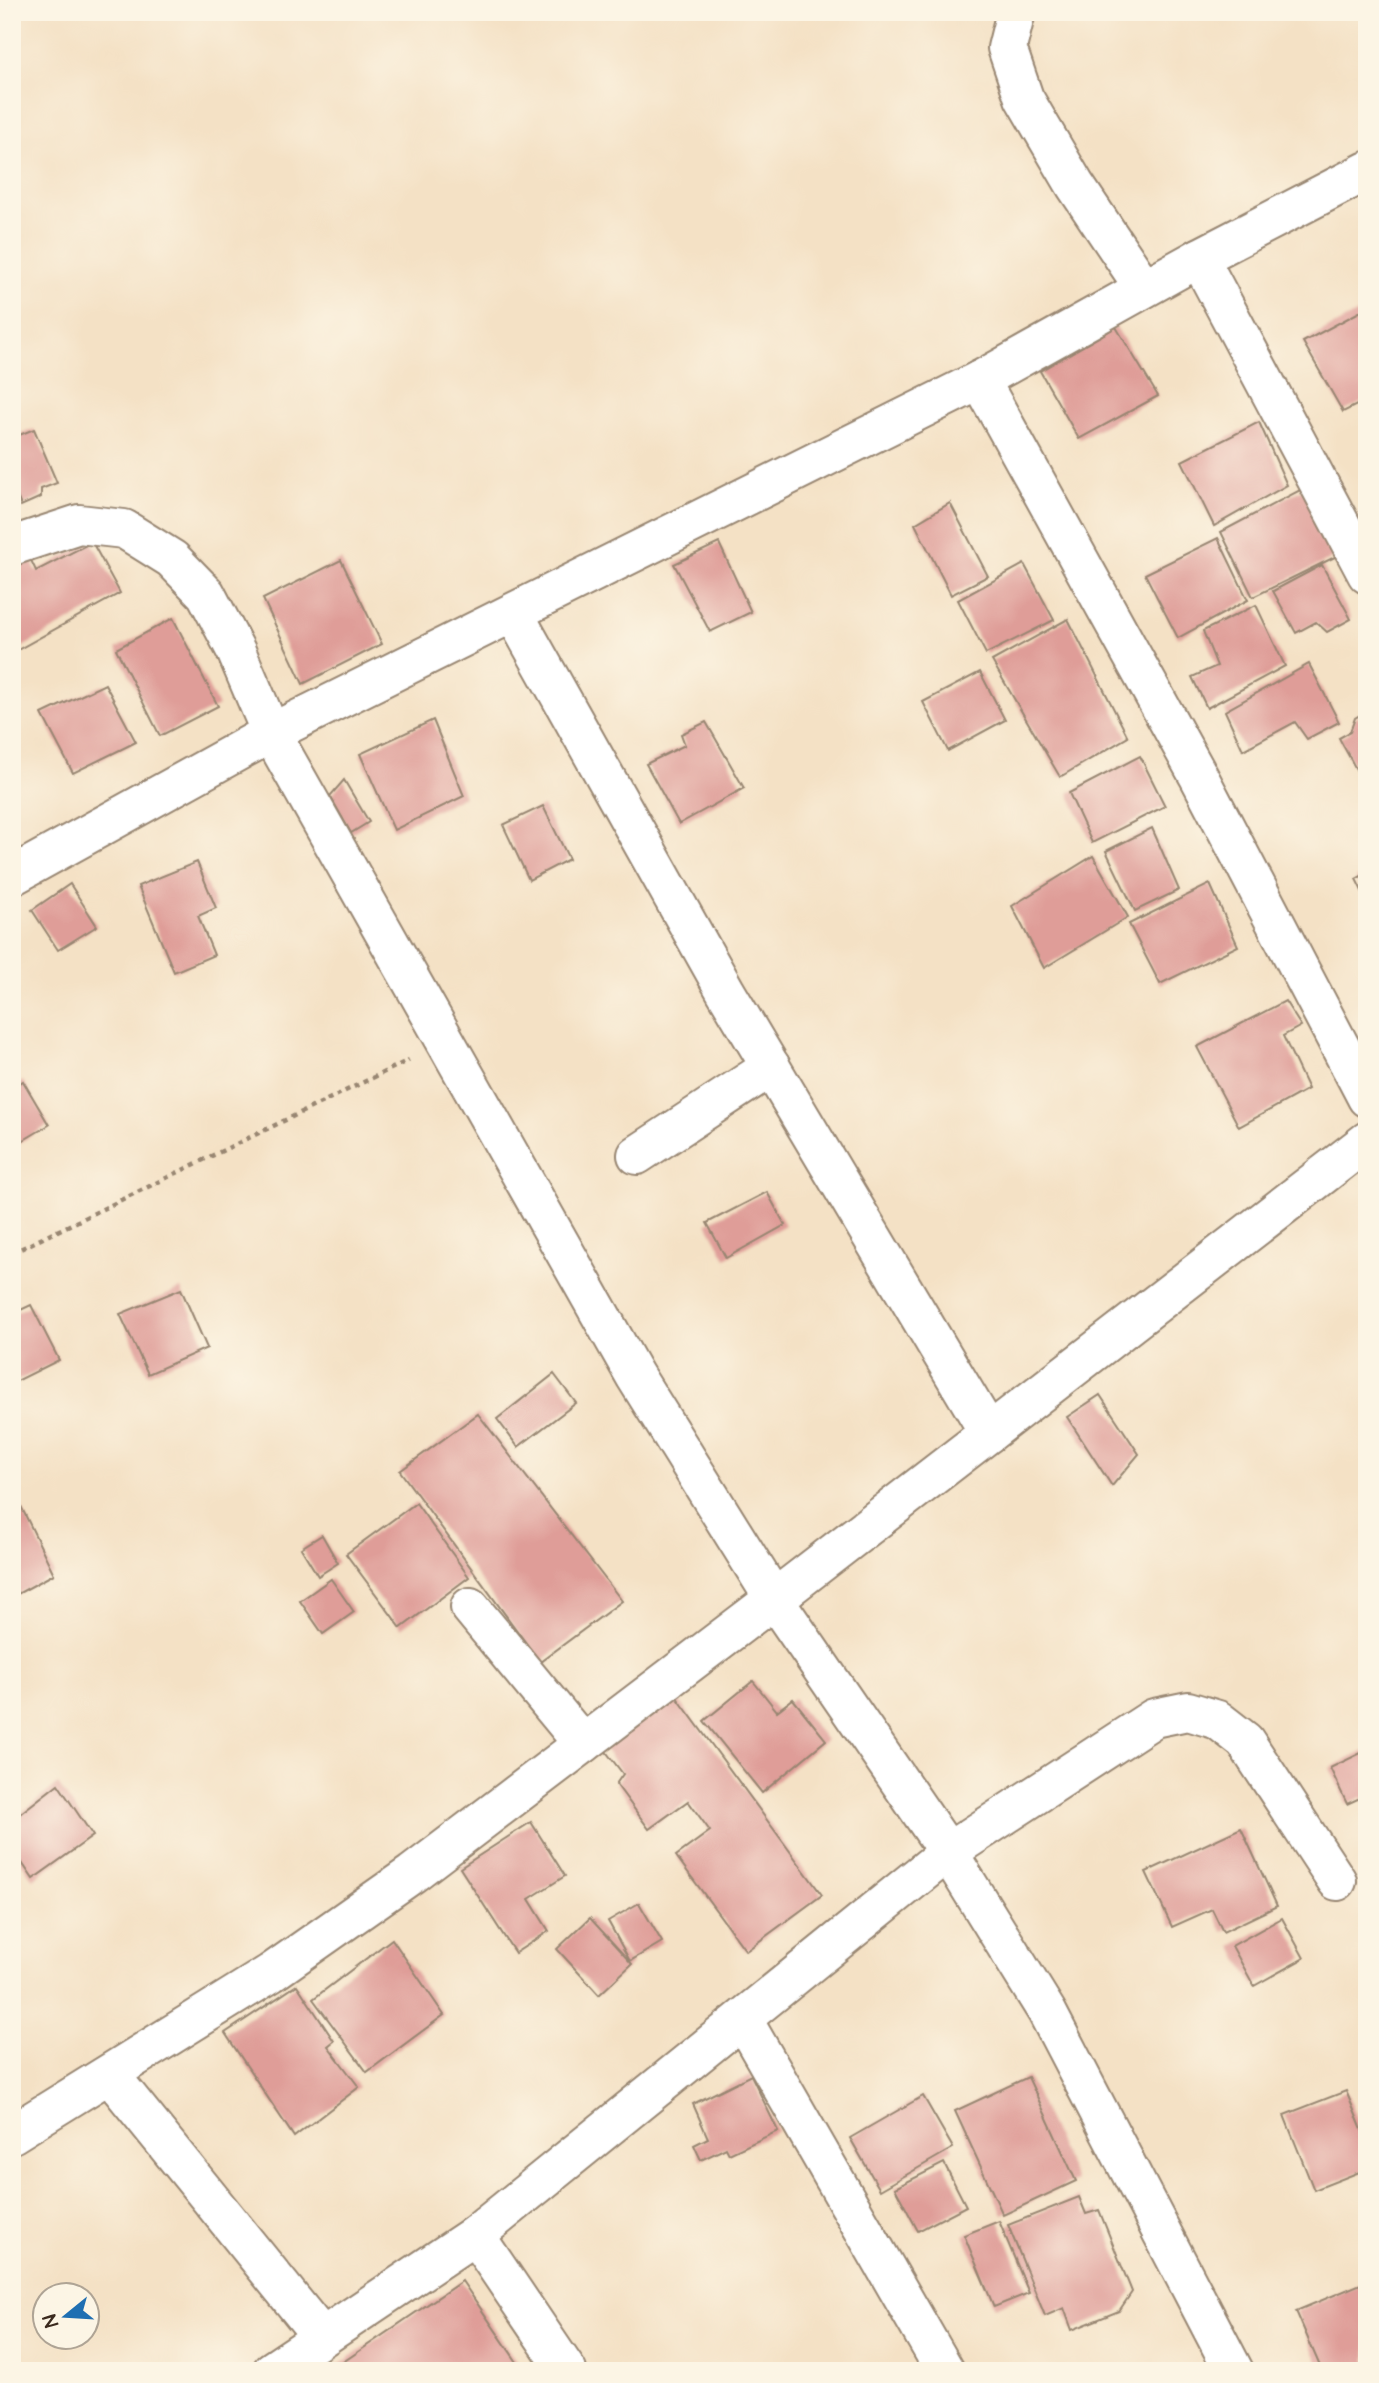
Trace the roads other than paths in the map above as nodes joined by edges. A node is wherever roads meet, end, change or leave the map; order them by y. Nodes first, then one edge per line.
1 (1016, 12) edge
2 (1367, 171) edge
3 (1199, 258) junction
4 (1144, 288) junction
5 (980, 380) junction
6 (12, 546) edge
7 (1367, 574) edge
8 (514, 614) junction
9 (271, 733) junction
10 (12, 876) edge
11 (771, 1067) junction
12 (1367, 1098) edge
13 (1367, 1141) edge
14 (637, 1155) dead end
15 (989, 1433) junction
16 (774, 1600) junction
17 (470, 1607) dead end
18 (583, 1744) junction
19 (948, 1852) junction
20 (1337, 1881) dead end
21 (743, 2020) junction
22 (110, 2075) junction
23 (12, 2134) edge
24 (475, 2235) junction
25 (322, 2337) junction
26 (272, 2371) edge
27 (567, 2371) edge
28 (945, 2371) edge
29 (1234, 2371) edge

1 - 4 street
2 - 3 street
3 - 4 street
3 - 7 street
4 - 5 street
5 - 8 street
5 - 12 street
6 - 9 street
8 - 9 street
8 - 11 street
9 - 10 street
9 - 16 street
11 - 14 street
11 - 15 street
13 - 15 street
15 - 16 street
16 - 18 street
16 - 19 street
17 - 18 street
18 - 22 street
19 - 20 street
19 - 21 street
19 - 29 street
21 - 24 street
21 - 28 street
22 - 23 street
22 - 25 street
24 - 25 street
24 - 27 street
25 - 26 street

